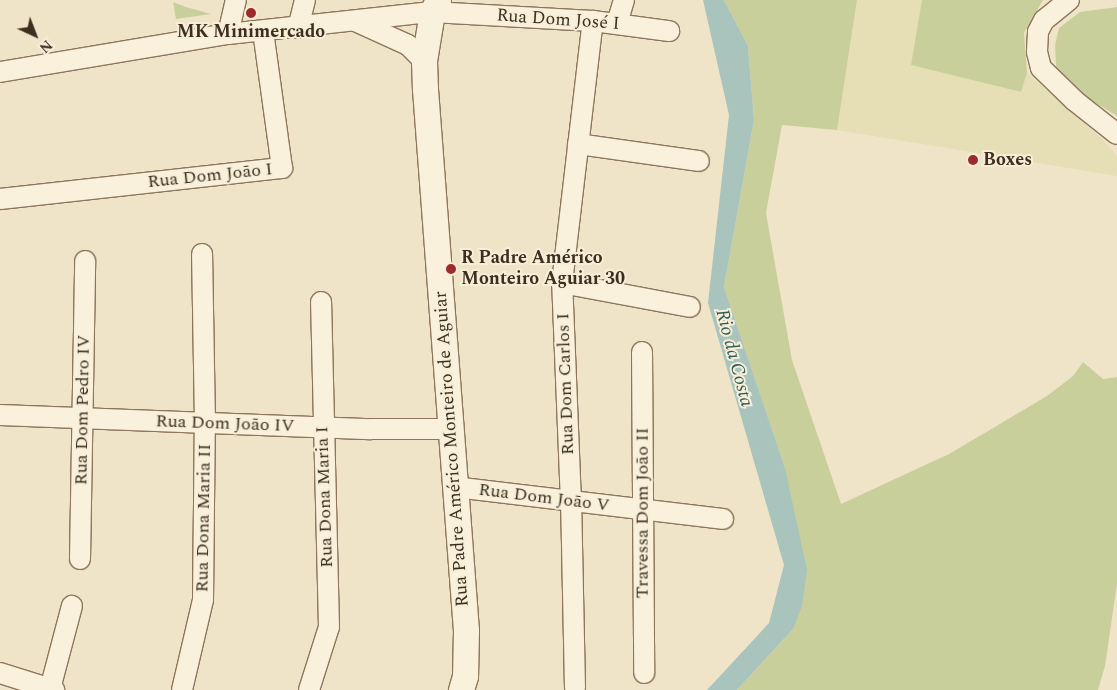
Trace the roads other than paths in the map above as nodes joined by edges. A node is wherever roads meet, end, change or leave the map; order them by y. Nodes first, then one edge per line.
1 (236, 0) edge
2 (305, 0) edge
3 (624, 0) edge
4 (1069, 0) edge
5 (435, 6) edge
6 (356, 21) junction
7 (593, 21) junction
8 (617, 23) junction
9 (298, 28) junction
10 (263, 31) junction
11 (669, 31) dead end
12 (228, 34) junction
13 (424, 61) junction
14 (0, 72) edge
15 (1117, 134) edge
16 (578, 144) junction
17 (699, 161) dead end
18 (0, 199) edge
19 (202, 254) dead end
20 (85, 261) dead end
21 (562, 283) junction
22 (321, 302) dead end
23 (690, 307) dead end
24 (642, 352) dead end
25 (0, 415) edge
26 (84, 418) junction
27 (205, 423) junction
28 (322, 427) junction
29 (450, 429) junction
30 (455, 488) junction
31 (571, 502) junction
32 (643, 510) junction
33 (723, 519) dead end
34 (80, 560) dead end
35 (72, 606) dead end
36 (0, 673) edge
37 (644, 673) dead end
38 (575, 688) dead end
39 (52, 689) edge
40 (182, 690) edge
41 (309, 690) edge
42 (461, 690) edge

1 - 12 street
2 - 9 street
3 - 8 street
4 - 15 street
5 - 6 street, Rua Dom José I
5 - 7 street, Rua Dom José I
5 - 13 street, Rua Padre Américo Monteiro de Aguiar
6 - 9 street, Rua Dom José I
6 - 13 street
7 - 8 street, Rua Dom José I
7 - 16 street, Rua Dom Carlos I
8 - 11 street, Rua Dom José I
9 - 10 street, Rua Dom José I
10 - 12 street, Rua Dom José I
10 - 18 street, Rua Dom João I
12 - 14 street, Rua Dom José I
13 - 29 street, Rua Padre Américo Monteiro de Aguiar
16 - 17 street
16 - 21 street, Rua Dom Carlos I
19 - 27 street, Rua Dona Maria II
20 - 26 street, Rua Dom Pedro IV
21 - 23 street
21 - 31 street, Rua Dom Carlos I
22 - 28 street, Rua Dona Maria I
24 - 32 street, Travessa Dom João II
25 - 26 street, Rua Dom João IV
26 - 27 street, Rua Dom João IV
26 - 34 street, Rua Dom Pedro IV
27 - 28 street, Rua Dom João IV
27 - 40 street, Rua Dona Maria II
28 - 29 street, Rua Dom João IV
28 - 41 street, Rua Dona Maria I
29 - 30 street, Rua Padre Américo Monteiro de Aguiar
30 - 31 street, Rua Dom João V
30 - 42 street, Rua Padre Américo Monteiro de Aguiar
31 - 32 street, Rua Dom João V
31 - 38 street, Rua Dom Carlos I
32 - 33 street, Rua Dom João V
32 - 37 street, Travessa Dom João II
35 - 39 street
36 - 39 street

